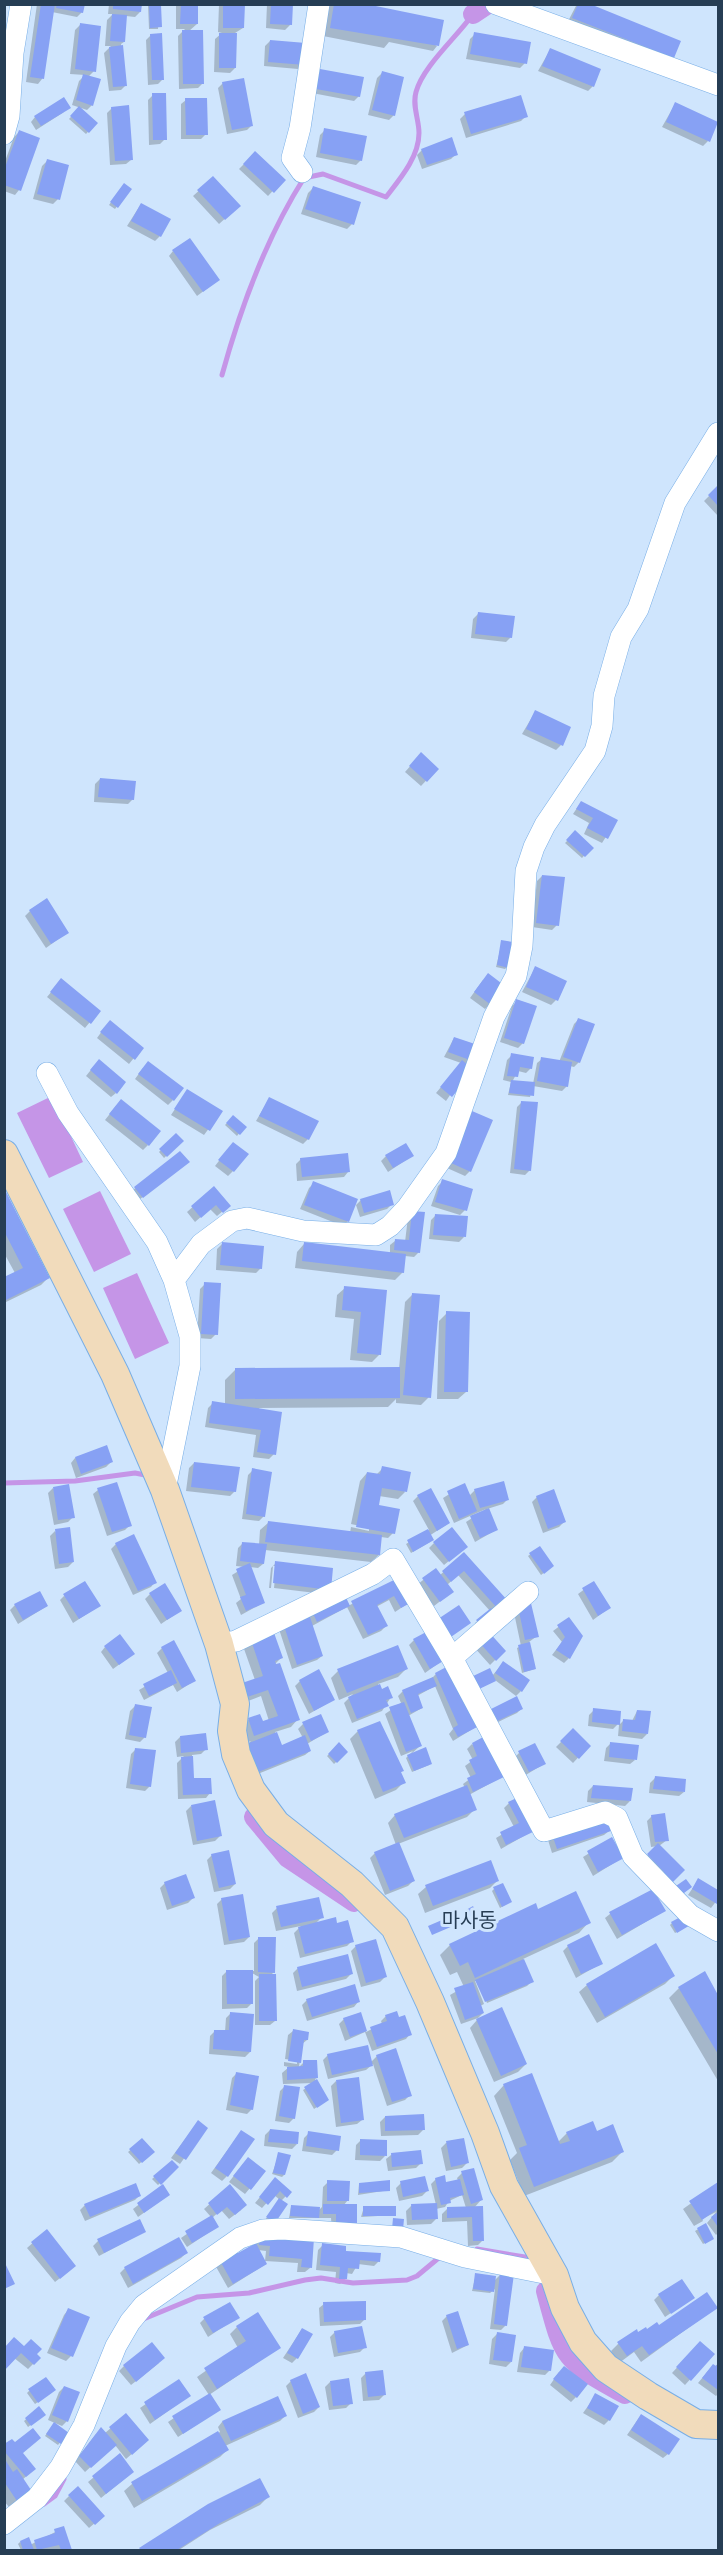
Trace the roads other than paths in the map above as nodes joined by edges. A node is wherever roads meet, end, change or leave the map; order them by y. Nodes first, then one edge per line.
1 (21, 4) edge
2 (319, 4) edge
3 (496, 5) edge
4 (718, 85) edge
5 (4, 134) edge
6 (302, 172) dead end
7 (718, 433) edge
8 (47, 1073) dead end
9 (4, 1154) edge
10 (174, 1280) junction
11 (165, 1490) junction
12 (528, 1592) dead end
13 (219, 1644) junction
14 (452, 1658) junction
15 (718, 1931) edge
16 (544, 2274) junction
17 (707, 2424) edge
18 (4, 2524) edge

1 - 5 street
2 - 6 street
3 - 4 street
7 - 10 street
8 - 10 street
9 - 11 street
10 - 11 street
11 - 13 street
12 - 14 street
13 - 14 street
13 - 16 street
14 - 15 street
16 - 17 street
16 - 18 street

